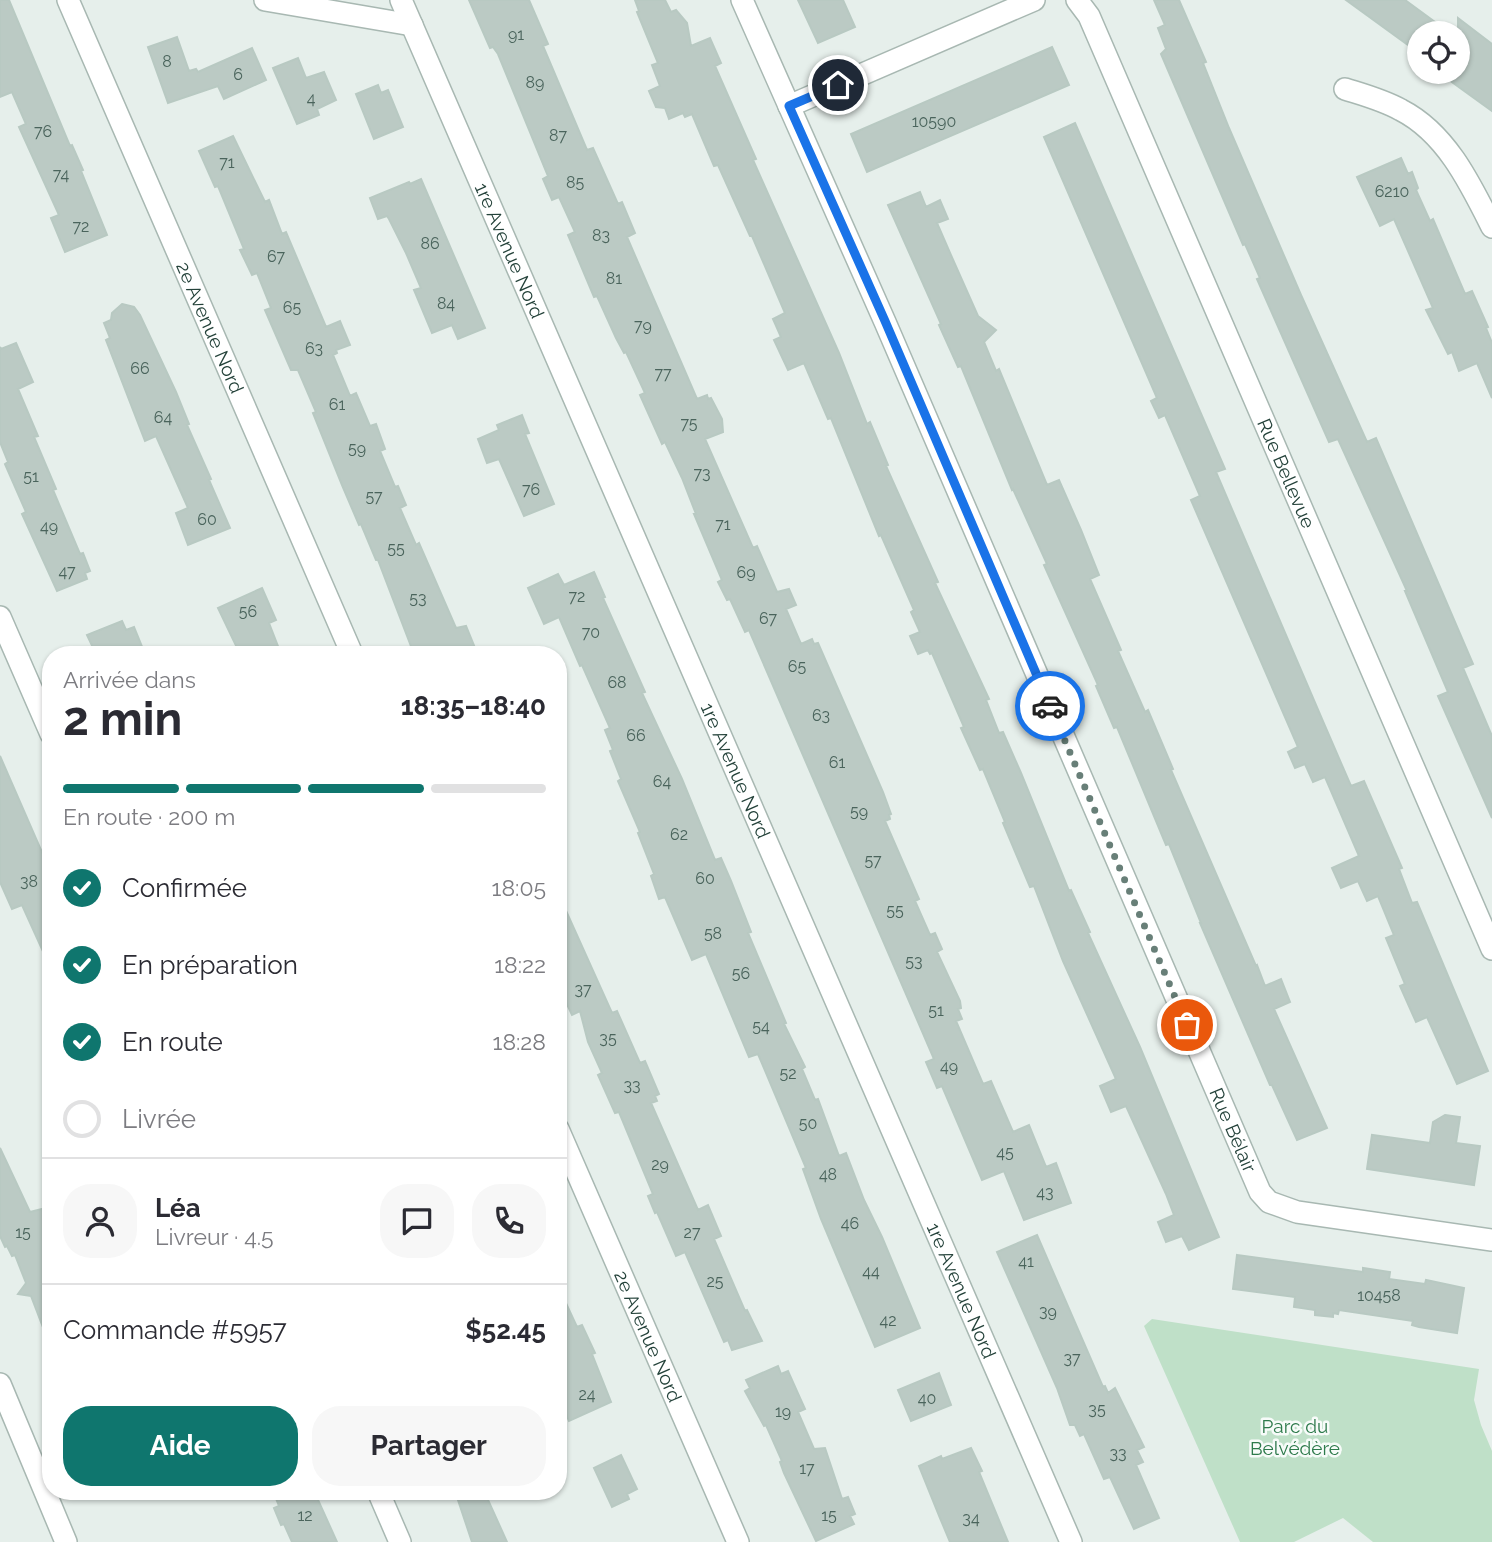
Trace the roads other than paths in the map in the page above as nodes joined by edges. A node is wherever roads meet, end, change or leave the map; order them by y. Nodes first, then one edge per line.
1 (68, 0) edge
2 (265, 0) edge
3 (401, 0) edge
4 (742, 0) edge
5 (1034, 0) edge
6 (1077, 0) edge
7 (412, 26) junction
8 (1345, 89) dead end
9 (789, 106) junction
10 (1492, 227) edge
11 (0, 617) edge
12 (349, 646) edge
13 (42, 713) edge
14 (1492, 949) edge
15 (567, 1150) edge
16 (1492, 1240) edge
17 (0, 1384) edge
18 (42, 1485) edge
19 (48, 1500) edge
20 (382, 1500) edge
21 (66, 1542) edge
22 (400, 1542) edge
23 (738, 1542) edge
24 (1071, 1542) edge

1 - 12 street, 2e Avenue Nord
2 - 7 street
3 - 7 street, 1re Avenue Nord
4 - 9 street, Rue Bélair
5 - 9 street
6 - 14 street, Rue Bellevue
7 - 24 street, 1re Avenue Nord
8 - 10 street
9 - 16 street, Rue Bélair
11 - 13 street
15 - 23 street, 2e Avenue Nord
17 - 18 street
19 - 21 street
20 - 22 street

